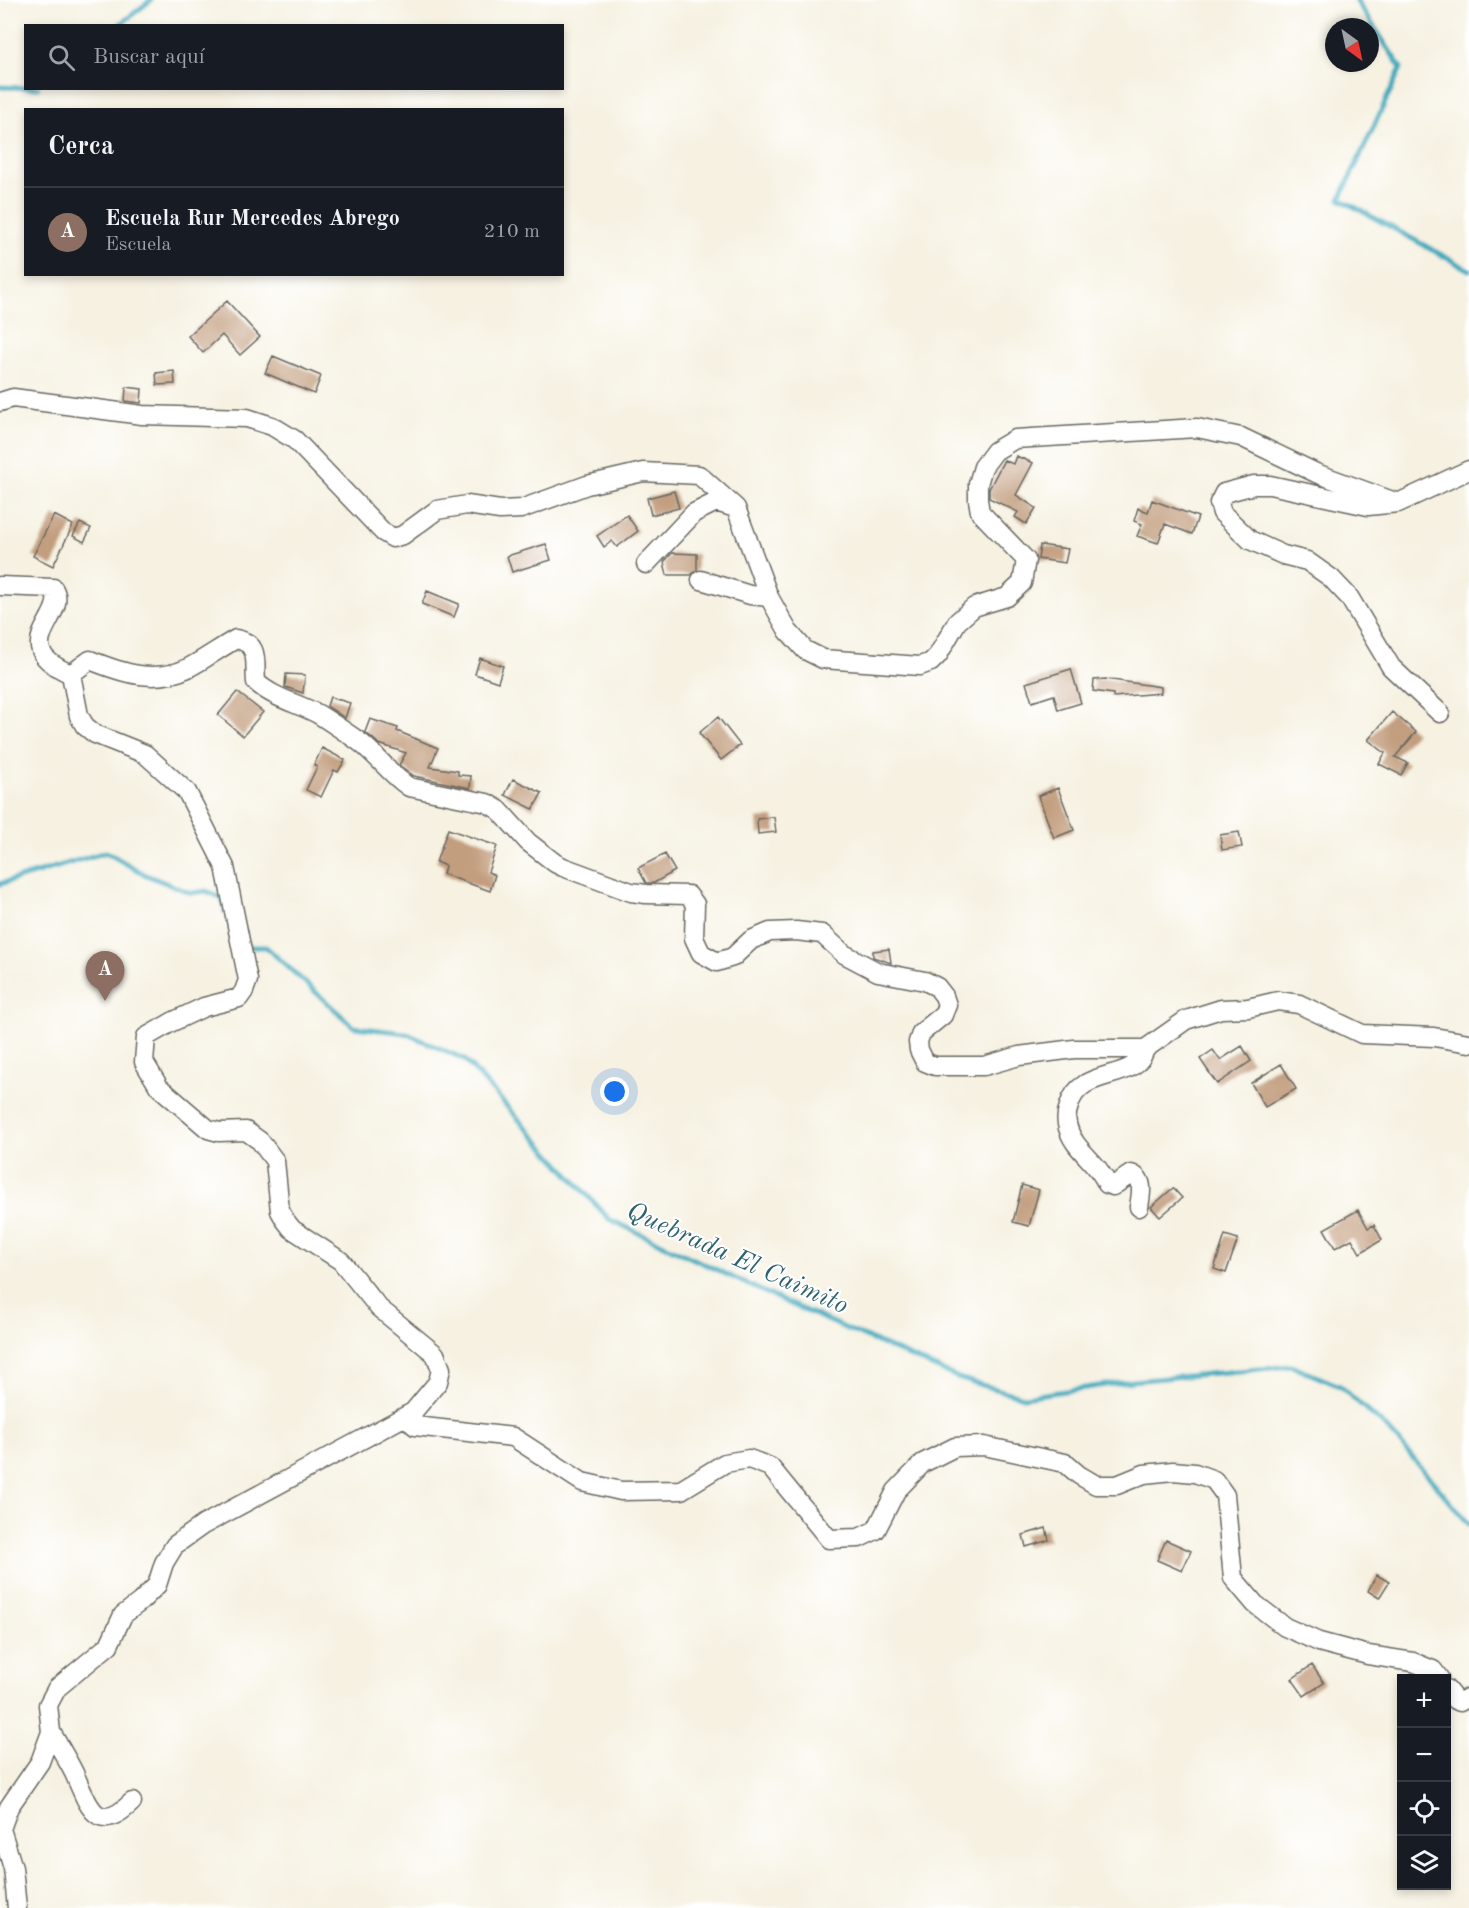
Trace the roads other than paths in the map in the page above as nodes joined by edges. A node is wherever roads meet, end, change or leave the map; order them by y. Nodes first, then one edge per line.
1 (0, 402) edge
2 (1469, 470) edge
3 (1398, 503) junction
4 (736, 508) junction
5 (646, 564) dead end
6 (700, 580) dead end
7 (0, 586) edge
8 (769, 597) junction
9 (71, 674) junction
10 (1440, 713) dead end
11 (1469, 1043) edge
12 (1145, 1049) junction
13 (1139, 1207) dead end
14 (413, 1412) junction
15 (1436, 1674) edge
16 (1451, 1695) edge
17 (1469, 1697) edge
18 (51, 1732) junction
19 (132, 1802) dead end
20 (17, 1908) edge

1 - 4 street
2 - 3 street
3 - 8 street
3 - 10 street
4 - 5 street
4 - 8 street
6 - 8 street
7 - 9 street
9 - 12 street
9 - 14 street
11 - 12 street
12 - 13 street
14 - 15 street
14 - 18 street
16 - 17 street
18 - 19 street
18 - 20 street

